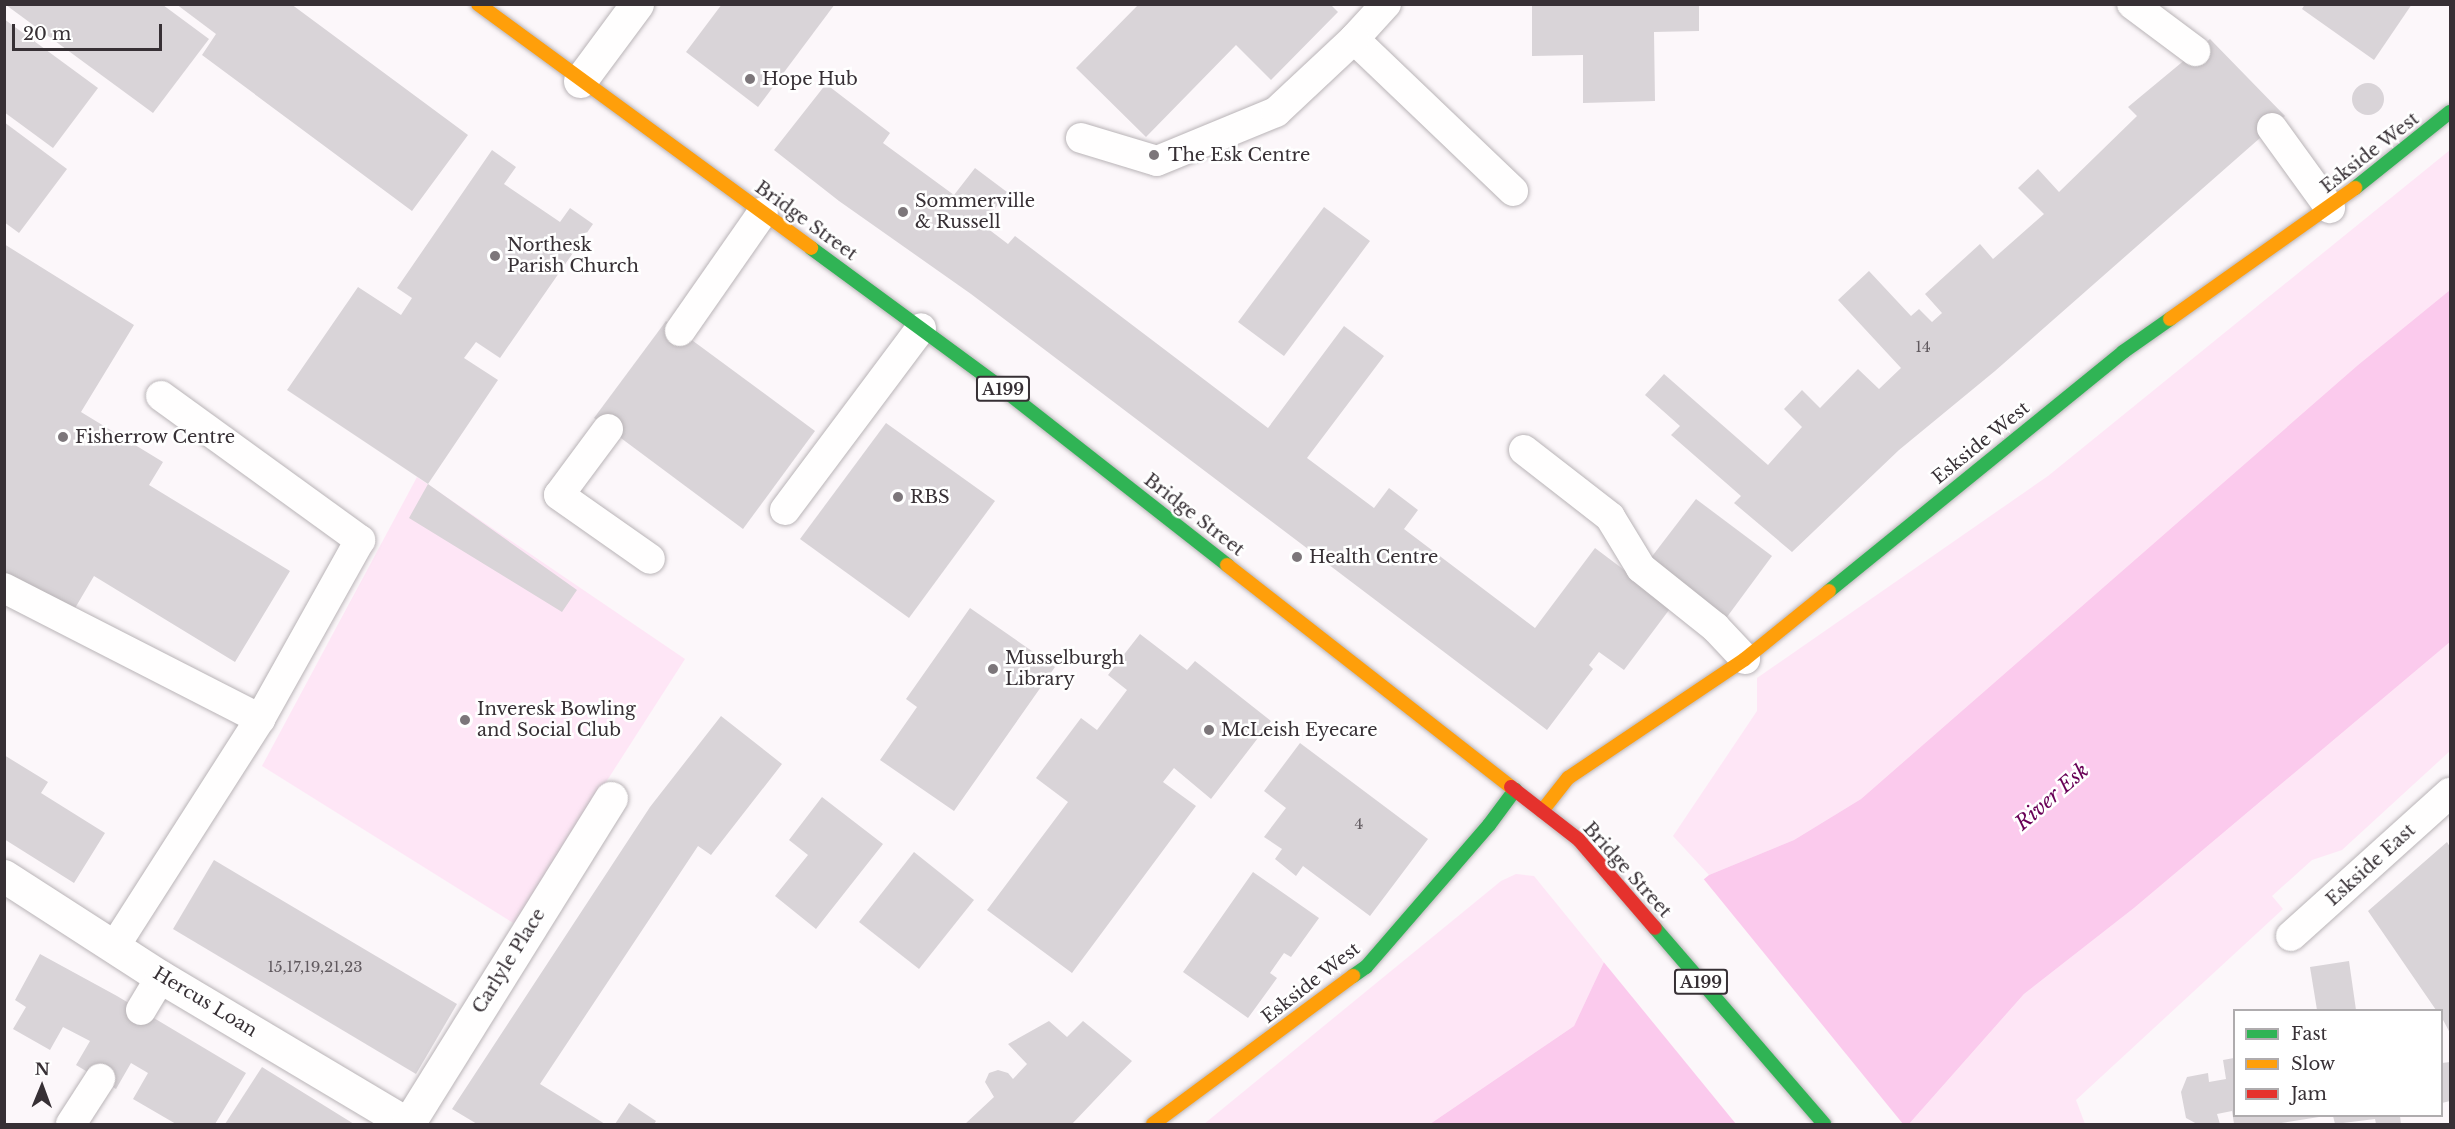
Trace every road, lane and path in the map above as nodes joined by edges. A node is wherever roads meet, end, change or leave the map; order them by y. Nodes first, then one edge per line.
1 (478, 4) edge
2 (638, 4) edge
3 (1386, 4) edge
4 (2132, 4) edge
5 (1354, 39) junction
6 (2195, 51) dead end
7 (580, 81) junction
8 (2451, 112) edge
9 (2272, 128) dead end
10 (1081, 138) dead end
11 (1513, 192) dead end
12 (2330, 208) junction
13 (763, 212) junction
14 (921, 328) junction
15 (680, 331) dead end
16 (161, 396) dead end
17 (608, 429) dead end
18 (1524, 450) dead end
19 (785, 510) dead end
20 (650, 559) dead end
21 (4, 588) edge
22 (1745, 659) junction
23 (260, 719) junction
24 (1515, 790) junction
25 (2451, 793) edge
26 (611, 798) dead end
27 (1542, 810) junction
28 (4, 876) edge
29 (2291, 936) dead end
30 (115, 946) junction
31 (161, 977) junction
32 (141, 1010) dead end
33 (100, 1079) dead end
34 (72, 1125) edge
35 (408, 1125) edge
36 (1153, 1125) edge
37 (1824, 1125) edge

1 - 7 main road, Bridge Street / A199
2 - 7 street
3 - 5 lane
4 - 6 lane
5 - 10 lane
5 - 11 lane
7 - 13 main road, Bridge Street / A199
8 - 12 main road, Eskside West
9 - 12 lane
12 - 22 main road, Eskside West
13 - 14 main road, Bridge Street / A199
13 - 15 lane
14 - 19 lane
14 - 24 main road, Bridge Street / A199
16 - 23 lane
17 - 20 lane
18 - 22 lane
21 - 23 lane
22 - 27 main road, Eskside West
23 - 30 lane
24 - 27 main road, Bridge Street / A199
24 - 36 main road, Eskside West
25 - 29 lane, Eskside East
26 - 35 street, Carlyle Place
27 - 37 main road, Bridge Street / A199
28 - 30 street, Hercus Loan
30 - 31 street, Hercus Loan
31 - 32 lane
31 - 35 street, Hercus Loan
33 - 34 lane

